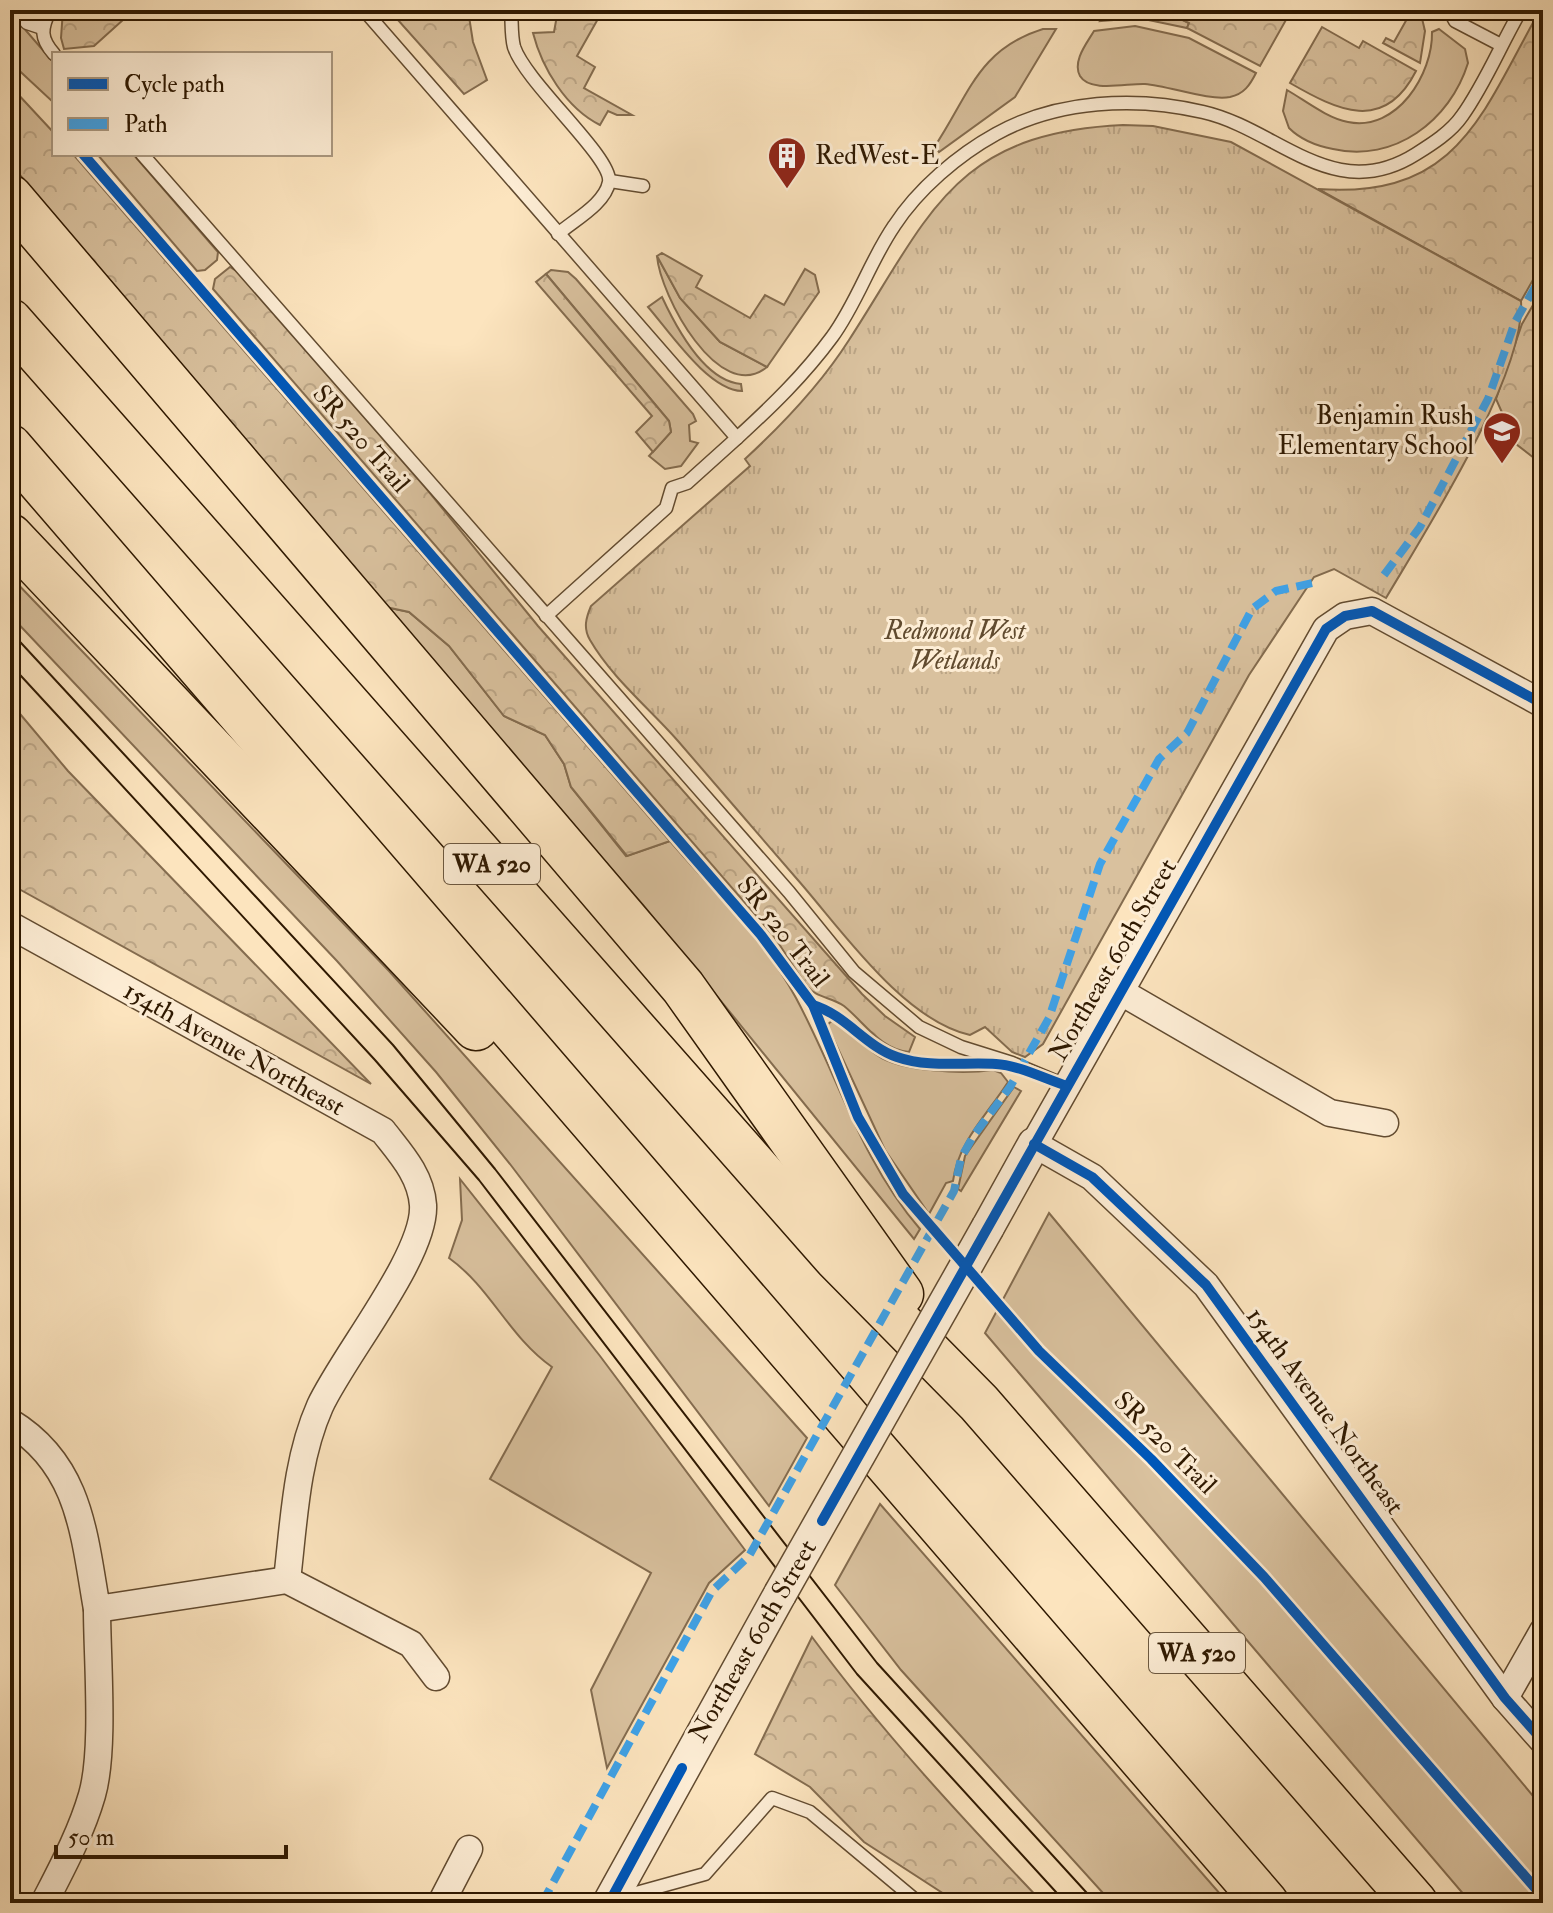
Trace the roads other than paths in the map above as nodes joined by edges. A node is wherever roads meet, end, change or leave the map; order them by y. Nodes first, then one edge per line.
1 (16, 10) edge
2 (50, 10) edge
3 (364, 10) edge
4 (511, 10) edge
5 (1449, 10) edge
6 (1521, 10) edge
7 (42, 28) junction
8 (1501, 45) junction
9 (52, 52) edge
10 (144, 156) edge
11 (610, 181) junction
12 (643, 186) dead end
13 (10, 197) edge
14 (558, 234) junction
15 (10, 321) edge
16 (737, 438) junction
17 (10, 447) edge
18 (10, 536) edge
19 (546, 616) junction
20 (1543, 704) edge
21 (10, 925) edge
22 (1121, 992) junction
23 (1067, 1086) junction
24 (1385, 1123) dead end
25 (1034, 1144) junction
26 (820, 1388) junction
27 (979, 1403) junction
28 (10, 1422) edge
29 (287, 1580) junction
30 (97, 1609) junction
31 (1543, 1631) edge
32 (436, 1677) dead end
33 (1505, 1698) junction
34 (1543, 1741) edge
35 (469, 1849) dead end
36 (610, 1901) edge
37 (44, 1903) edge
38 (441, 1903) edge
39 (919, 1903) edge
40 (1266, 1903) edge
41 (1415, 1903) edge

1 - 7 lane
2 - 7 lane
3 - 14 lane
4 - 11 lane
5 - 8 lane
6 - 8 lane
7 - 9 lane
8 - 16 lane
10 - 19 lane
11 - 12 lane
11 - 14 lane
13 - 27 highway
14 - 16 lane
15 - 27 highway, WA 520
16 - 19 lane
17 - 26 highway
18 - 26 highway
19 - 23 lane
20 - 22 street, Northeast 60th Street
21 - 29 street, 154th Avenue Northeast
22 - 23 street, Northeast 60th Street
22 - 24 street
23 - 25 street, Northeast 60th Street
25 - 33 street, 154th Avenue Northeast
25 - 36 street, Northeast 60th Street, bridge
26 - 40 highway
27 - 41 highway, WA 520
28 - 30 street
29 - 30 street
29 - 32 street
30 - 37 street
31 - 33 street
33 - 34 street, 154th Avenue Northeast
35 - 38 street
36 - 39 lane

